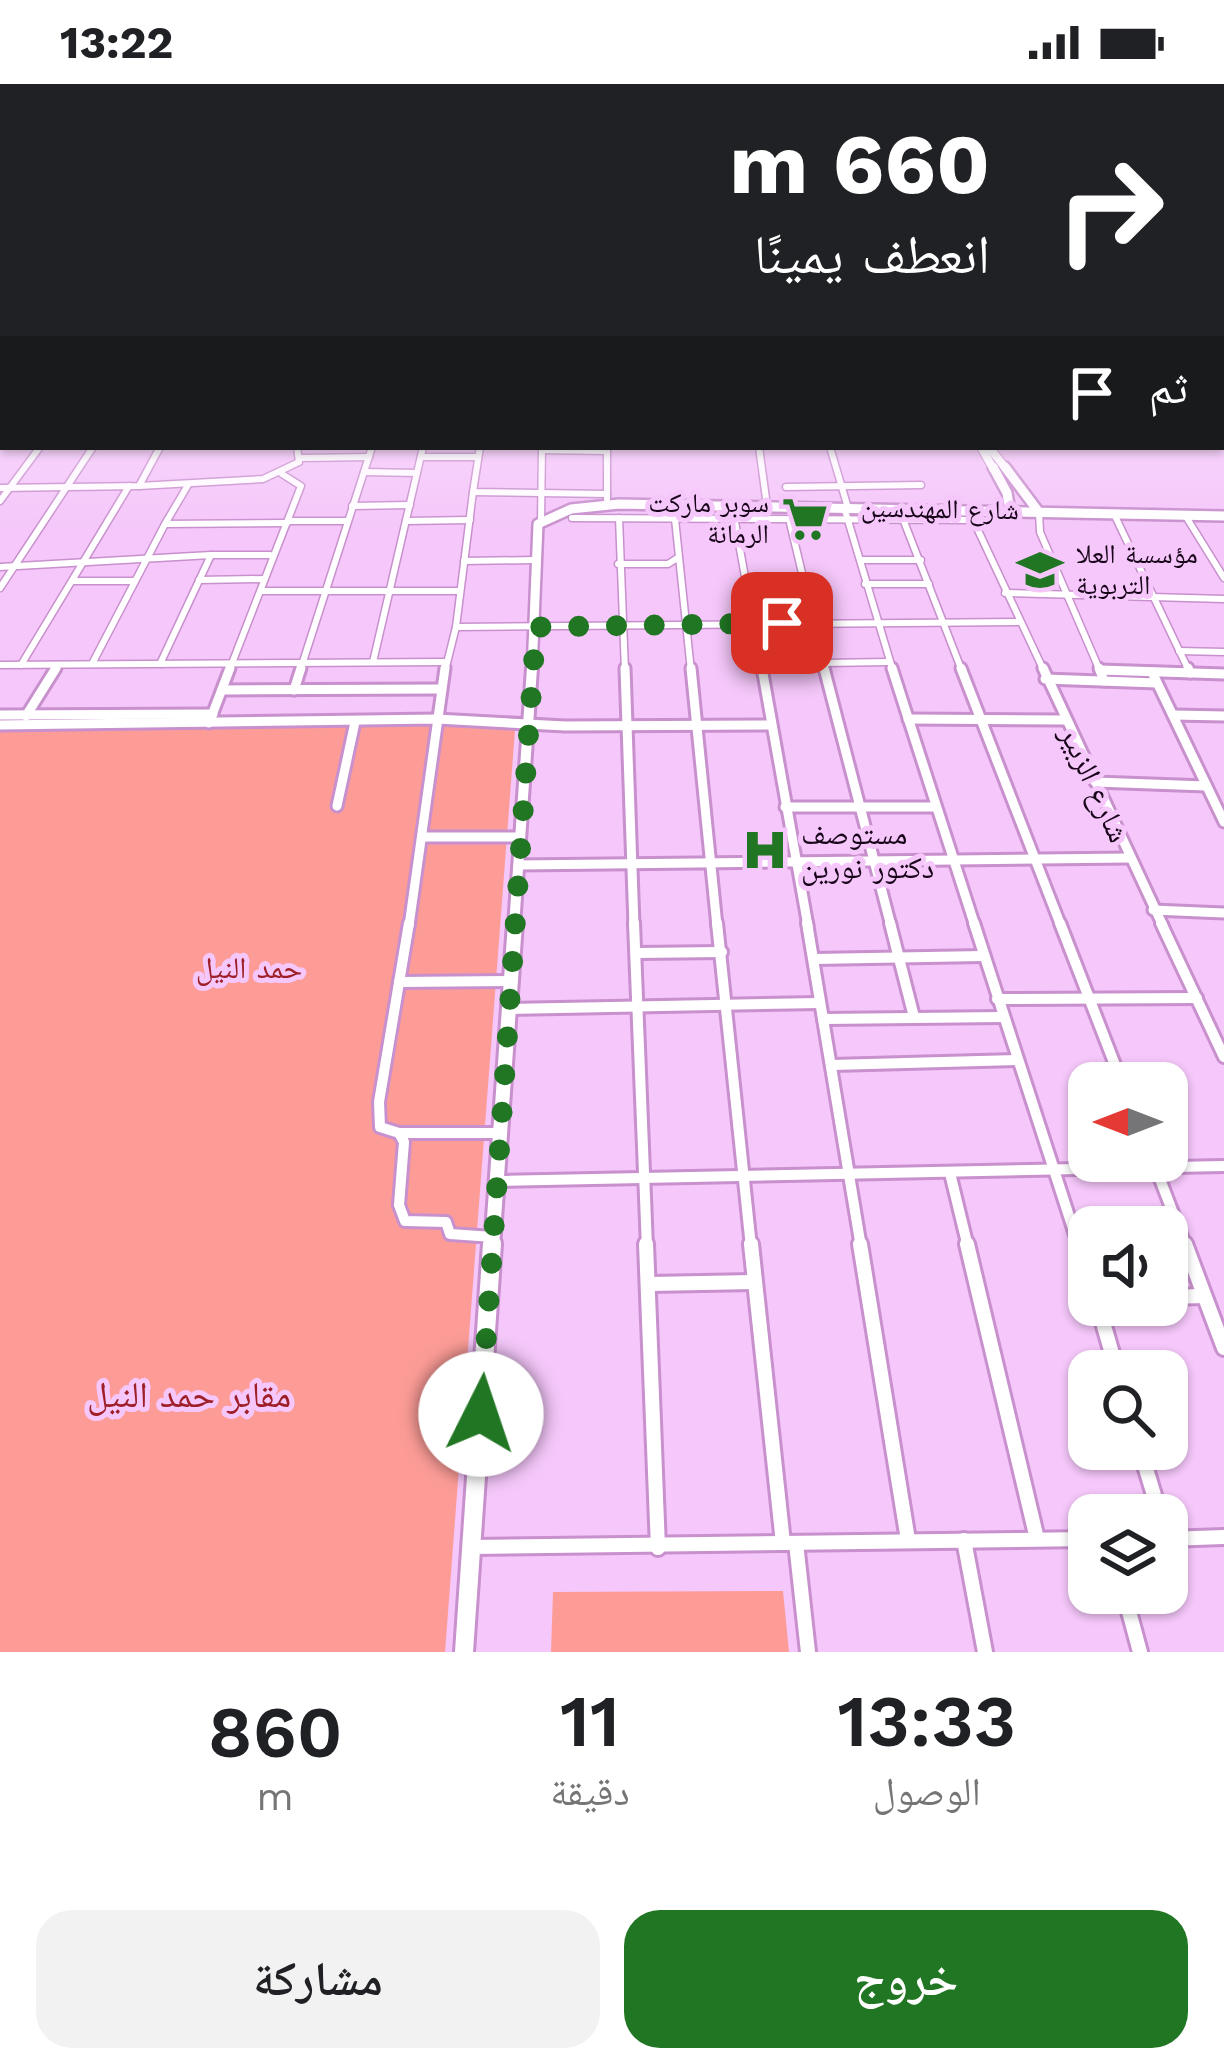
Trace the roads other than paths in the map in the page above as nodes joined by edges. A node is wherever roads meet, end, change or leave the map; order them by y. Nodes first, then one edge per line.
1 (37, 450) edge
2 (91, 450) edge
3 (158, 450) edge
4 (298, 450) edge
5 (371, 450) edge
6 (479, 450) edge
7 (542, 450) edge
8 (607, 450) edge
9 (759, 450) edge
10 (831, 450) edge
11 (986, 450) edge
12 (987, 450) edge
13 (422, 452) edge
14 (369, 457) junction
15 (478, 457) junction
16 (301, 458) junction
17 (364, 472) junction
18 (417, 473) junction
19 (282, 474) junction
20 (188, 485) junction
21 (921, 485) dead end
22 (134, 486) junction
23 (843, 486) junction
24 (67, 487) junction
25 (786, 487) dead end
26 (5, 488) edge
27 (473, 492) junction
28 (543, 493) junction
29 (607, 499) junction
30 (0, 501) edge
31 (410, 505) junction
32 (352, 506) junction
33 (732, 506) junction
34 (767, 506) junction
35 (801, 506) junction
36 (847, 511) junction
37 (1010, 511) junction
38 (655, 512) junction
39 (1039, 512) junction
40 (1114, 514) junction
41 (970, 515) junction
42 (1185, 515) junction
43 (1224, 516) edge
44 (572, 518) dead end
45 (619, 518) junction
46 (798, 518) junction
47 (675, 519) junction
48 (734, 519) junction
49 (903, 519) junction
50 (346, 520) junction
51 (470, 520) junction
52 (406, 521) junction
53 (541, 521) junction
54 (287, 522) junction
55 (165, 524) junction
56 (148, 555) junction
57 (211, 555) junction
58 (270, 555) junction
59 (680, 557) junction
60 (535, 560) junction
61 (860, 560) junction
62 (921, 560) junction
63 (464, 561) junction
64 (86, 563) junction
65 (618, 564) junction
66 (0, 567) edge
67 (13, 568) junction
68 (1224, 578) edge
69 (264, 579) junction
70 (74, 580) junction
71 (133, 580) junction
72 (199, 580) junction
73 (865, 584) junction
74 (929, 584) junction
75 (0, 588) edge
76 (261, 591) junction
77 (327, 591) junction
78 (391, 591) junction
79 (460, 591) junction
80 (1005, 593) junction
81 (1068, 596) junction
82 (1154, 598) junction
83 (1224, 599) edge
84 (942, 622) junction
85 (1018, 622) junction
86 (814, 623) junction
87 (877, 623) junction
88 (625, 624) junction
89 (686, 624) junction
90 (751, 624) junction
91 (456, 627) junction
92 (536, 627) junction
93 (1179, 651) junction
94 (1224, 652) edge
95 (374, 662) junction
96 (445, 662) junction
97 (890, 662) junction
98 (233, 663) junction
99 (304, 663) junction
100 (823, 663) junction
101 (92, 664) junction
102 (160, 664) junction
103 (759, 664) junction
104 (0, 665) edge
105 (21, 665) junction
106 (58, 665) junction
107 (1100, 670) junction
108 (1190, 674) junction
109 (1224, 674) edge
110 (1154, 677) junction
111 (1046, 679) junction
112 (1105, 681) junction
113 (440, 688) junction
114 (294, 690) junction
115 (223, 691) junction
116 (0, 715) edge
117 (1173, 715) junction
118 (1224, 716) edge
119 (211, 719) junction
120 (437, 719) junction
121 (908, 719) junction
122 (980, 719) junction
123 (23, 720) junction
124 (1064, 720) junction
125 (529, 721) junction
126 (355, 722) junction
127 (0, 725) edge
128 (696, 725) junction
129 (771, 725) junction
130 (629, 726) junction
131 (1095, 782) junction
132 (1206, 786) junction
133 (337, 806) dead end
134 (935, 807) junction
135 (785, 808) junction
136 (857, 808) junction
137 (1224, 822) edge
138 (424, 837) junction
139 (519, 837) junction
140 (1130, 858) junction
141 (954, 860) junction
142 (1038, 860) junction
143 (874, 862) junction
144 (794, 863) junction
145 (518, 865) junction
146 (634, 865) junction
147 (714, 866) junction
148 (1153, 910) junction
149 (1224, 913) edge
150 (722, 952) junction
151 (638, 953) junction
152 (983, 956) junction
153 (814, 958) junction
154 (899, 958) junction
155 (509, 981) junction
156 (399, 982) junction
157 (1197, 998) junction
158 (997, 999) junction
159 (1090, 1000) junction
160 (724, 1003) junction
161 (819, 1003) junction
162 (639, 1004) junction
163 (508, 1009) junction
164 (914, 1017) junction
165 (1003, 1018) junction
166 (823, 1019) junction
167 (1222, 1049) edge
168 (1016, 1060) junction
169 (1114, 1062) edge
170 (832, 1065) junction
171 (399, 1133) junction
172 (499, 1133) junction
173 (1188, 1165) edge
174 (1224, 1166) edge
175 (1068, 1167) edge
176 (1052, 1168) junction
177 (950, 1172) junction
178 (850, 1176) junction
179 (647, 1179) junction
180 (741, 1179) junction
181 (495, 1181) junction
182 (1161, 1182) edge
183 (1068, 1216) edge
184 (493, 1237) junction
185 (754, 1282) junction
186 (650, 1283) junction
187 (1188, 1296) edge
188 (1204, 1296) junction
189 (1224, 1348) edge
190 (1224, 1538) edge
191 (1037, 1539) junction
192 (1068, 1539) edge
193 (1188, 1539) edge
194 (908, 1540) junction
195 (964, 1540) junction
196 (789, 1543) junction
197 (472, 1547) junction
198 (658, 1548) junction
199 (1130, 1614) edge
200 (464, 1652) edge
201 (808, 1652) edge
202 (986, 1652) edge
203 (1140, 1652) edge

1 - 26 street
2 - 24 street
3 - 22 street
4 - 16 street
5 - 14 street
6 - 15 street
7 - 28 street
8 - 29 street
9 - 34 street
10 - 23 street
11 - 37 main road
12 - 39 main road
13 - 15 street
13 - 18 street
14 - 16 street
14 - 17 street
15 - 27 street
16 - 19 street
17 - 18 street
17 - 32 street
18 - 31 street
19 - 20 street
19 - 54 street
20 - 22 street
20 - 55 street
21 - 23 street
22 - 24 street
22 - 64 street
23 - 25 street
23 - 36 street
24 - 26 street
24 - 67 street
26 - 30 street
27 - 28 street
27 - 51 street
28 - 29 street
28 - 53 street
29 - 38 main road, شارع المهندسين
29 - 53 main road, شارع المهندسين
31 - 32 street
31 - 52 street
32 - 50 street
33 - 34 main road, شارع المهندسين
33 - 38 main road, شارع المهندسين
33 - 48 street
34 - 35 main road, شارع المهندسين
35 - 36 main road, شارع المهندسين
35 - 46 street
36 - 41 main road, شارع المهندسين
36 - 46 street
36 - 49 street
36 - 61 street
37 - 39 main road, شارع المهندسين
37 - 41 main road, شارع المهندسين
38 - 45 street
38 - 47 street
39 - 40 main road, شارع المهندسين
39 - 81 street
40 - 42 main road, شارع المهندسين
40 - 82 street
41 - 49 street
41 - 80 street, شارع الزبير
42 - 43 main road, شارع المهندسين
42 - 68 street
44 - 45 street
45 - 65 street
46 - 48 street
46 - 86 street
47 - 48 street
47 - 59 street
48 - 90 street
49 - 62 street
50 - 54 street
50 - 77 street
51 - 52 street
51 - 63 street
52 - 78 street
53 - 60 main road
54 - 55 street
54 - 58 street
55 - 56 street
56 - 57 street
56 - 64 street
56 - 71 street
57 - 58 street
57 - 72 street
58 - 69 street
59 - 65 street
59 - 89 street
60 - 63 street
60 - 92 main road
61 - 62 street
61 - 73 street
62 - 74 street
63 - 79 street
64 - 67 street
64 - 70 street
65 - 88 street
66 - 67 street
67 - 75 street
69 - 72 street
69 - 76 street
70 - 71 street
70 - 105 street
71 - 101 street
72 - 102 street
73 - 74 street
73 - 87 street
74 - 84 street
76 - 77 street
76 - 98 street
77 - 78 street
77 - 99 street
78 - 79 street
78 - 95 street
79 - 91 street
80 - 81 street
80 - 85 street, شارع الزبير
81 - 82 street
81 - 107 street
82 - 83 street
82 - 93 street
84 - 85 street
84 - 87 street
84 - 122 street
85 - 111 street, شارع الزبير
86 - 87 street
86 - 90 street
87 - 97 street
88 - 89 street
88 - 92 street
88 - 130 street
89 - 90 street
89 - 128 street
90 - 103 street
91 - 92 street
91 - 96 street
92 - 125 main road
93 - 94 street
93 - 108 street
95 - 96 street
95 - 99 street
96 - 113 street
97 - 100 street
97 - 121 street
98 - 99 street
98 - 102 street
98 - 115 street
99 - 114 street
100 - 103 street
100 - 136 street
101 - 102 street
101 - 106 street
103 - 129 street
104 - 105 street
105 - 106 street
106 - 123 street
107 - 110 street
107 - 112 street
108 - 109 street
108 - 110 street
110 - 112 street
110 - 117 street
111 - 112 street
111 - 124 street, شارع الزبير
113 - 114 street
113 - 120 street
114 - 115 street
115 - 119 street
116 - 123 street
117 - 118 street
117 - 132 street
119 - 123 street
119 - 126 street
120 - 125 street
120 - 126 street
120 - 138 street
121 - 122 street
121 - 134 street
122 - 124 street
122 - 142 street
123 - 127 street
124 - 131 street, شارع الزبير
125 - 130 street
125 - 139 main road
126 - 133 street
128 - 129 street
128 - 130 street
128 - 147 street
129 - 135 street
130 - 146 street
131 - 132 street
131 - 140 street, شارع الزبير
132 - 137 street
134 - 136 street
134 - 141 street
135 - 136 street
135 - 144 street
136 - 143 street
138 - 139 street
138 - 156 street
139 - 145 main road
140 - 142 street
140 - 148 street, شارع الزبير
141 - 142 street
141 - 143 street
141 - 152 street
142 - 159 street
143 - 144 street
143 - 154 street
144 - 147 street
144 - 153 street
145 - 146 street
145 - 155 main road
146 - 147 street
146 - 151 street
147 - 150 street
148 - 149 street
148 - 157 street, شارع الزبير
150 - 151 street
150 - 160 street
151 - 162 street
152 - 154 street
152 - 158 street
153 - 154 street
153 - 161 street
154 - 164 street
155 - 156 street
155 - 163 main road
156 - 171 street
157 - 159 street
157 - 167 street, شارع الزبير
158 - 159 street
158 - 165 street
159 - 169 street
160 - 161 street
160 - 162 street
160 - 180 street
161 - 166 street
162 - 163 street
162 - 179 street
163 - 172 main road
164 - 165 street
164 - 166 street
165 - 168 street
166 - 170 street
168 - 170 street
168 - 176 street
170 - 178 street
171 - 172 street
171 - 184 street
172 - 181 main road
173 - 174 street
175 - 176 street
176 - 177 street
176 - 183 street
177 - 178 street
177 - 191 street
178 - 180 street
178 - 194 street
179 - 180 street
179 - 181 street
179 - 186 street
180 - 185 street
181 - 184 main road
182 - 188 street
184 - 197 main road
185 - 186 street
185 - 196 street
186 - 198 street
187 - 188 street
188 - 189 street
190 - 193 street
191 - 192 street
191 - 195 street
194 - 195 street
194 - 196 street
195 - 202 street
196 - 198 street
196 - 201 street
197 - 198 street
197 - 200 main road
199 - 203 street

